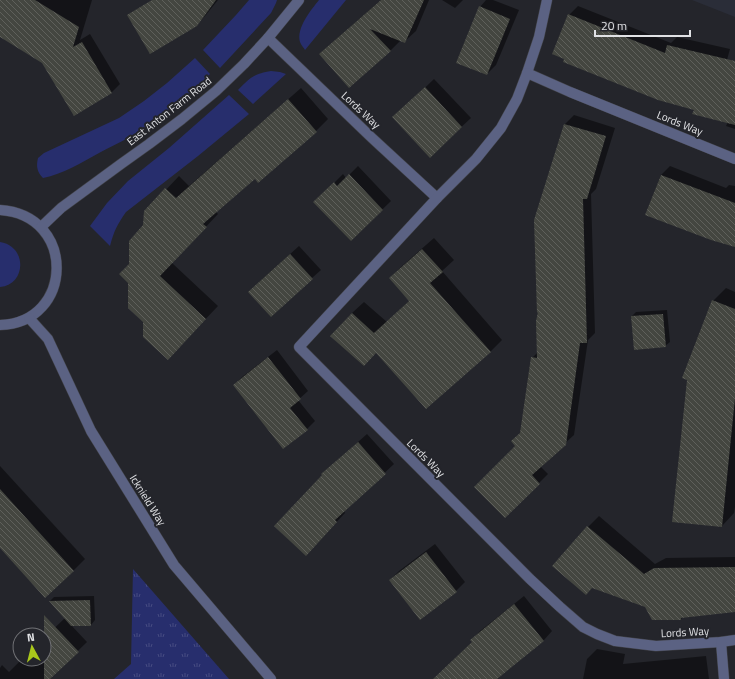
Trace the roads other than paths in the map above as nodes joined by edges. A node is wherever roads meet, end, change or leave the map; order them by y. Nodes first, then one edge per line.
1 (299, 0) edge
2 (547, 0) edge
3 (268, 38) junction
4 (527, 73) junction
5 (735, 159) edge
6 (438, 198) junction
7 (0, 210) edge
8 (40, 227) junction
9 (29, 318) junction
10 (0, 325) edge
11 (735, 640) edge
12 (721, 642) junction
13 (271, 679) edge
14 (724, 679) edge

1 - 3 street, East Anton Farm Road
2 - 4 street, Lords Way
3 - 6 street, Lords Way
3 - 8 street, East Anton Farm Road
4 - 5 street, Lords Way
4 - 6 street, Lords Way
6 - 12 street, Lords Way
7 - 8 street
8 - 9 street
9 - 10 street
9 - 13 street, Icknield Way
11 - 12 street, Lords Way
12 - 14 street, Lords Way

